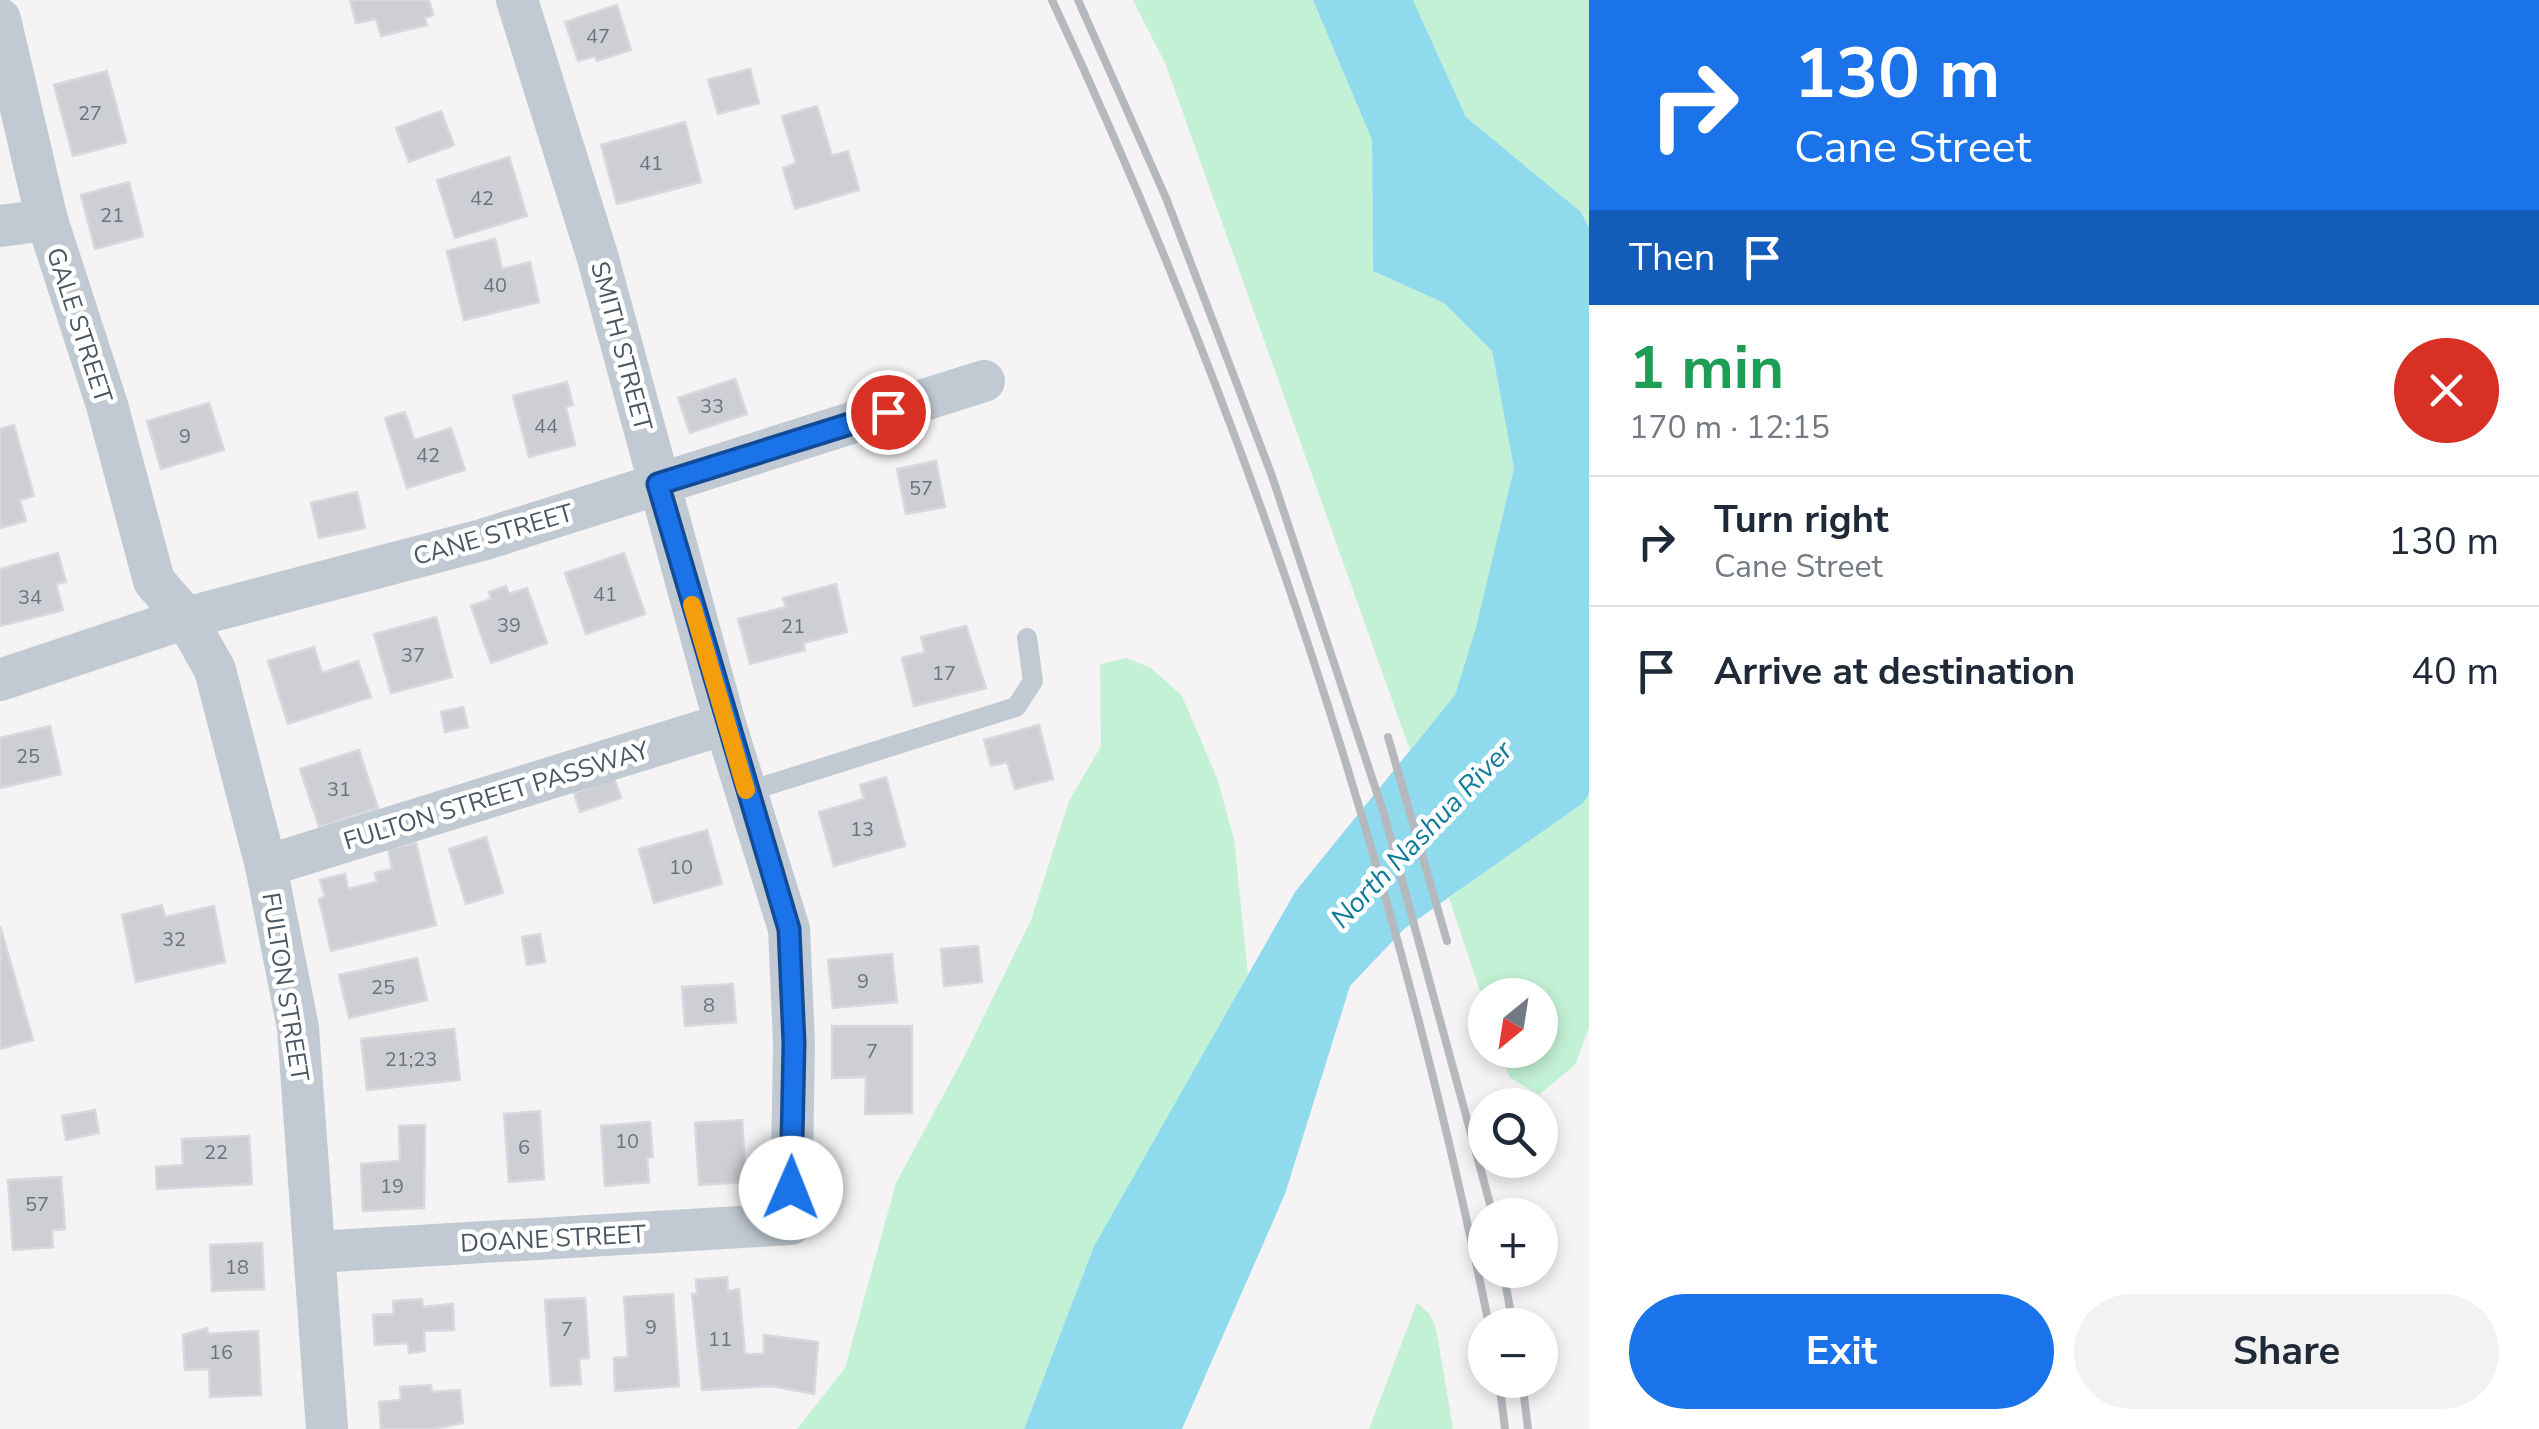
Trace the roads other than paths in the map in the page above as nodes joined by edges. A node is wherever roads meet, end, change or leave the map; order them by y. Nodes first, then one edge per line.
1 (517, 0) edge
2 (0, 19) edge
3 (47, 220) junction
4 (0, 226) edge
5 (984, 382) dead end
6 (658, 484) junction
7 (186, 618) junction
8 (1027, 638) dead end
9 (0, 680) edge
10 (725, 724) junction
11 (746, 792) junction
12 (266, 866) junction
13 (790, 1224) joint
14 (316, 1252) junction
15 (327, 1429) edge

1 - 6 street, SMITH STREET
2 - 3 street, GALE STREET
3 - 4 street
3 - 7 street, GALE STREET
5 - 6 street, CANE STREET
6 - 7 street, CANE STREET
6 - 10 street, SMITH STREET
7 - 9 street, CANE STREET
7 - 12 street, FULTON STREET
8 - 11 lane
10 - 11 street, SMITH STREET
10 - 12 street, FULTON STREET PASSWAY
11 - 13 street, SMITH STREET
12 - 14 street, FULTON STREET
13 - 14 street, DOANE STREET
14 - 15 street, FULTON STREET

